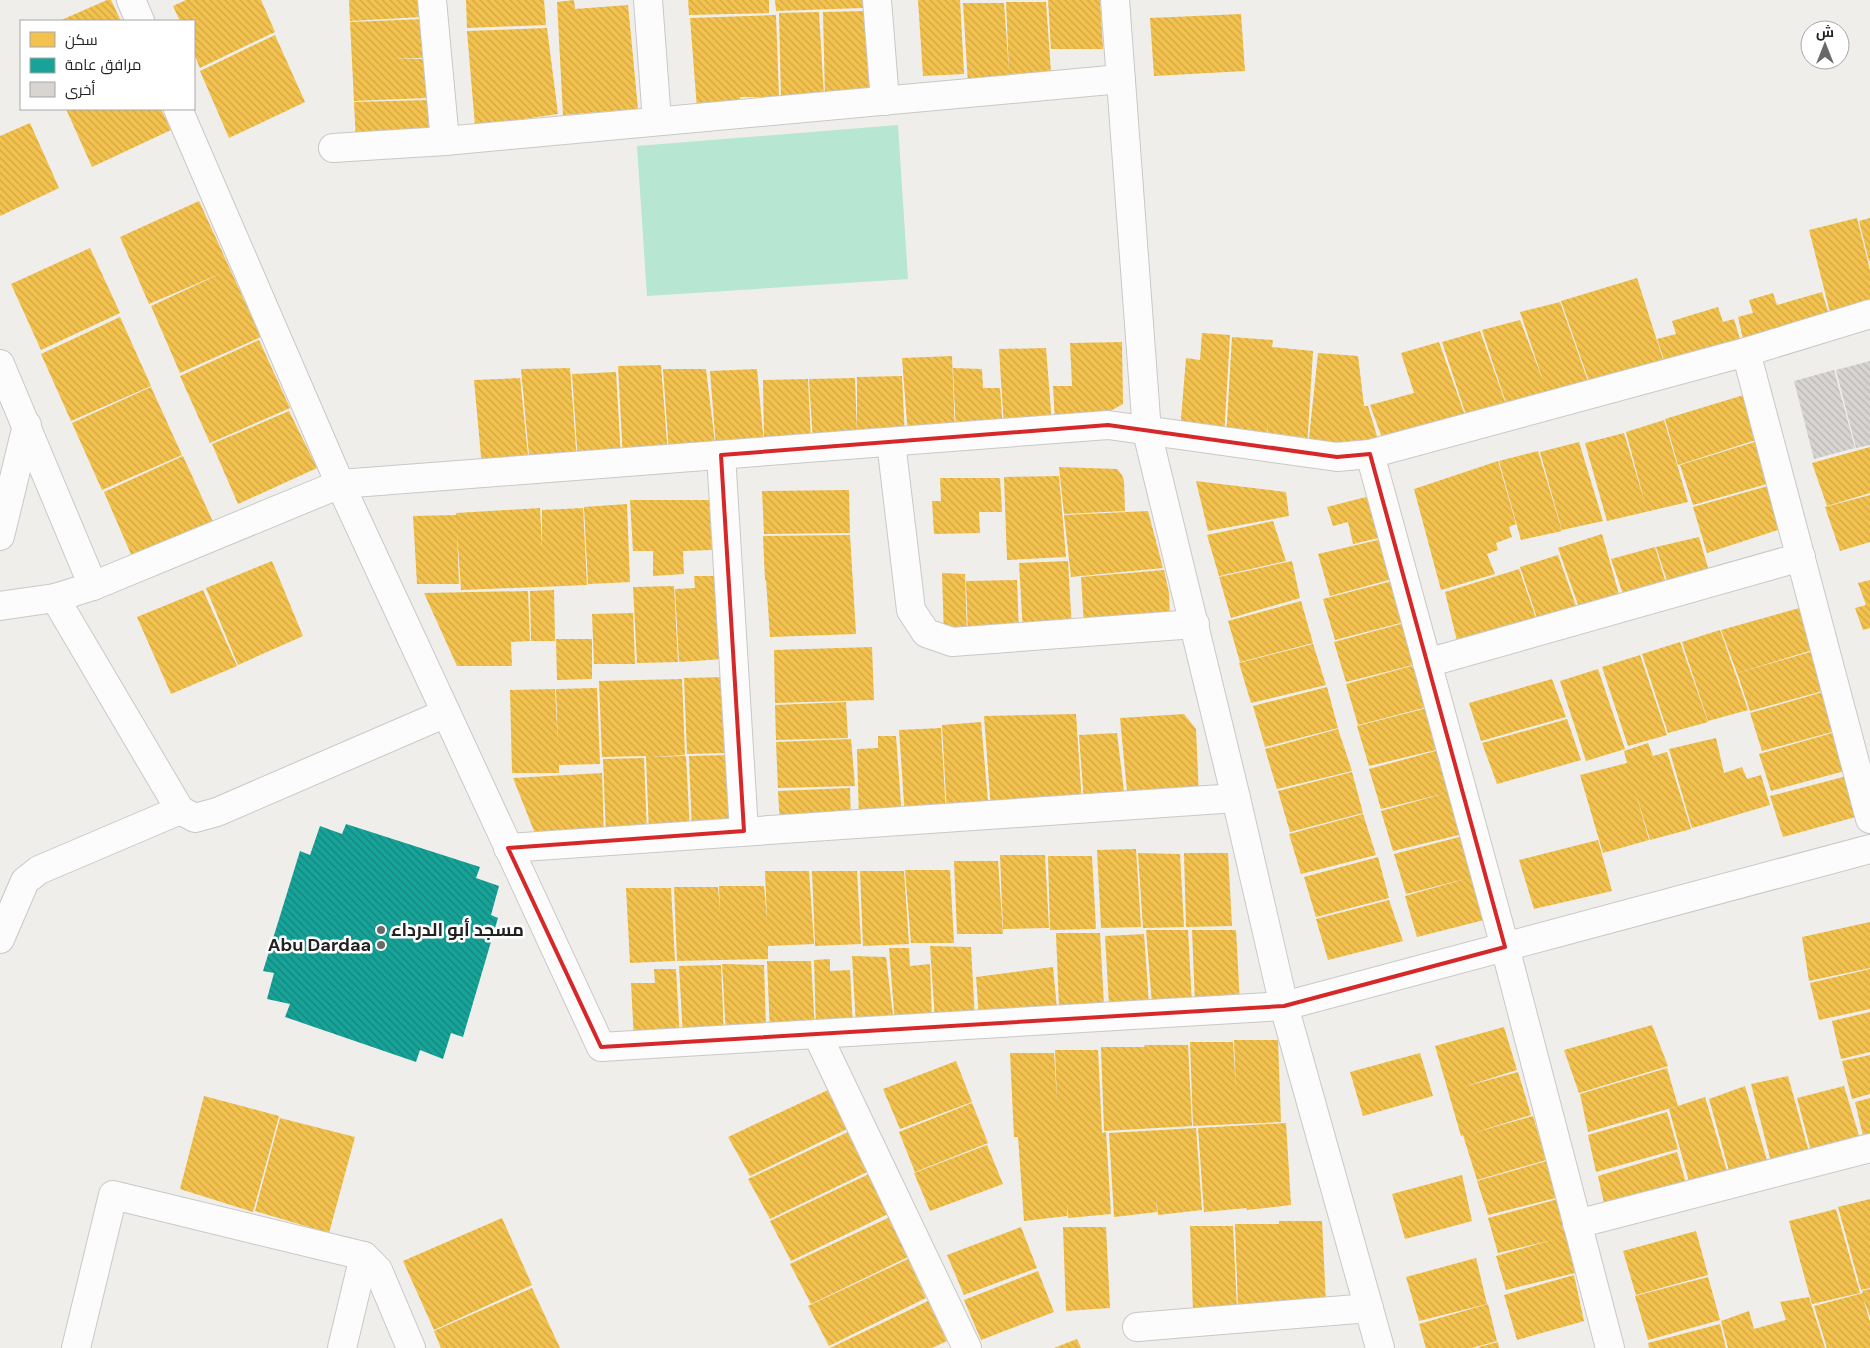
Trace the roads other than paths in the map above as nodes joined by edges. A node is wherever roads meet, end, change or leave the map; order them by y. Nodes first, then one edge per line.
1 (131, 0) edge
2 (432, 0) edge
3 (648, 0) edge
4 (877, 0) edge
5 (1115, 0) edge
6 (140, 20) edge
7 (1120, 79) junction
8 (885, 101) junction
9 (178, 110) edge
10 (657, 121) junction
11 (445, 141) junction
12 (333, 148) dead end
13 (1870, 314) edge
14 (1746, 352) junction
15 (0, 364) edge
16 (27, 425) junction
17 (1147, 432) junction
18 (892, 442) junction
19 (1370, 454) junction
20 (721, 455) junction
21 (340, 484) junction
22 (0, 536) edge
23 (1801, 557) junction
24 (93, 586) junction
25 (56, 598) junction
26 (0, 606) edge
27 (1194, 624) junction
28 (1427, 663) junction
29 (446, 713) junction
30 (1236, 798) junction
31 (180, 810) junction
32 (1870, 819) edge
33 (744, 831) junction
34 (508, 848) junction
35 (1870, 848) edge
36 (0, 939) edge
37 (1505, 947) junction
38 (1284, 1006) junction
39 (817, 1034) junction
40 (1870, 1148) edge
41 (1577, 1224) junction
42 (364, 1256) junction
43 (1369, 1308) junction
44 (1137, 1327) dead end
45 (76, 1348) edge
46 (342, 1348) edge
47 (410, 1348) edge
48 (967, 1348) edge
49 (1380, 1348) edge
50 (1610, 1348) edge

1 - 6 street
2 - 11 street
3 - 10 street
4 - 8 street
5 - 7 street
7 - 8 street
7 - 17 street
8 - 10 street
9 - 21 street
10 - 11 street
11 - 12 street
13 - 14 street
14 - 19 street
14 - 23 street
15 - 16 street
16 - 22 street
16 - 24 street
17 - 18 street
17 - 19 street
17 - 27 street
18 - 20 street
18 - 27 street
19 - 28 street
20 - 21 street
20 - 33 street
21 - 24 street
21 - 29 street
23 - 28 street
23 - 32 street
24 - 25 street
25 - 26 street
25 - 31 street
27 - 30 street
28 - 37 street
29 - 31 street
29 - 34 street
30 - 33 street
30 - 38 street
31 - 36 street
33 - 34 street
34 - 39 street
35 - 37 street
37 - 38 street
37 - 41 street
38 - 39 street
38 - 43 street
39 - 48 street
40 - 41 street
41 - 50 street
42 - 45 street
42 - 46 street
42 - 47 street
43 - 44 street
43 - 49 street

